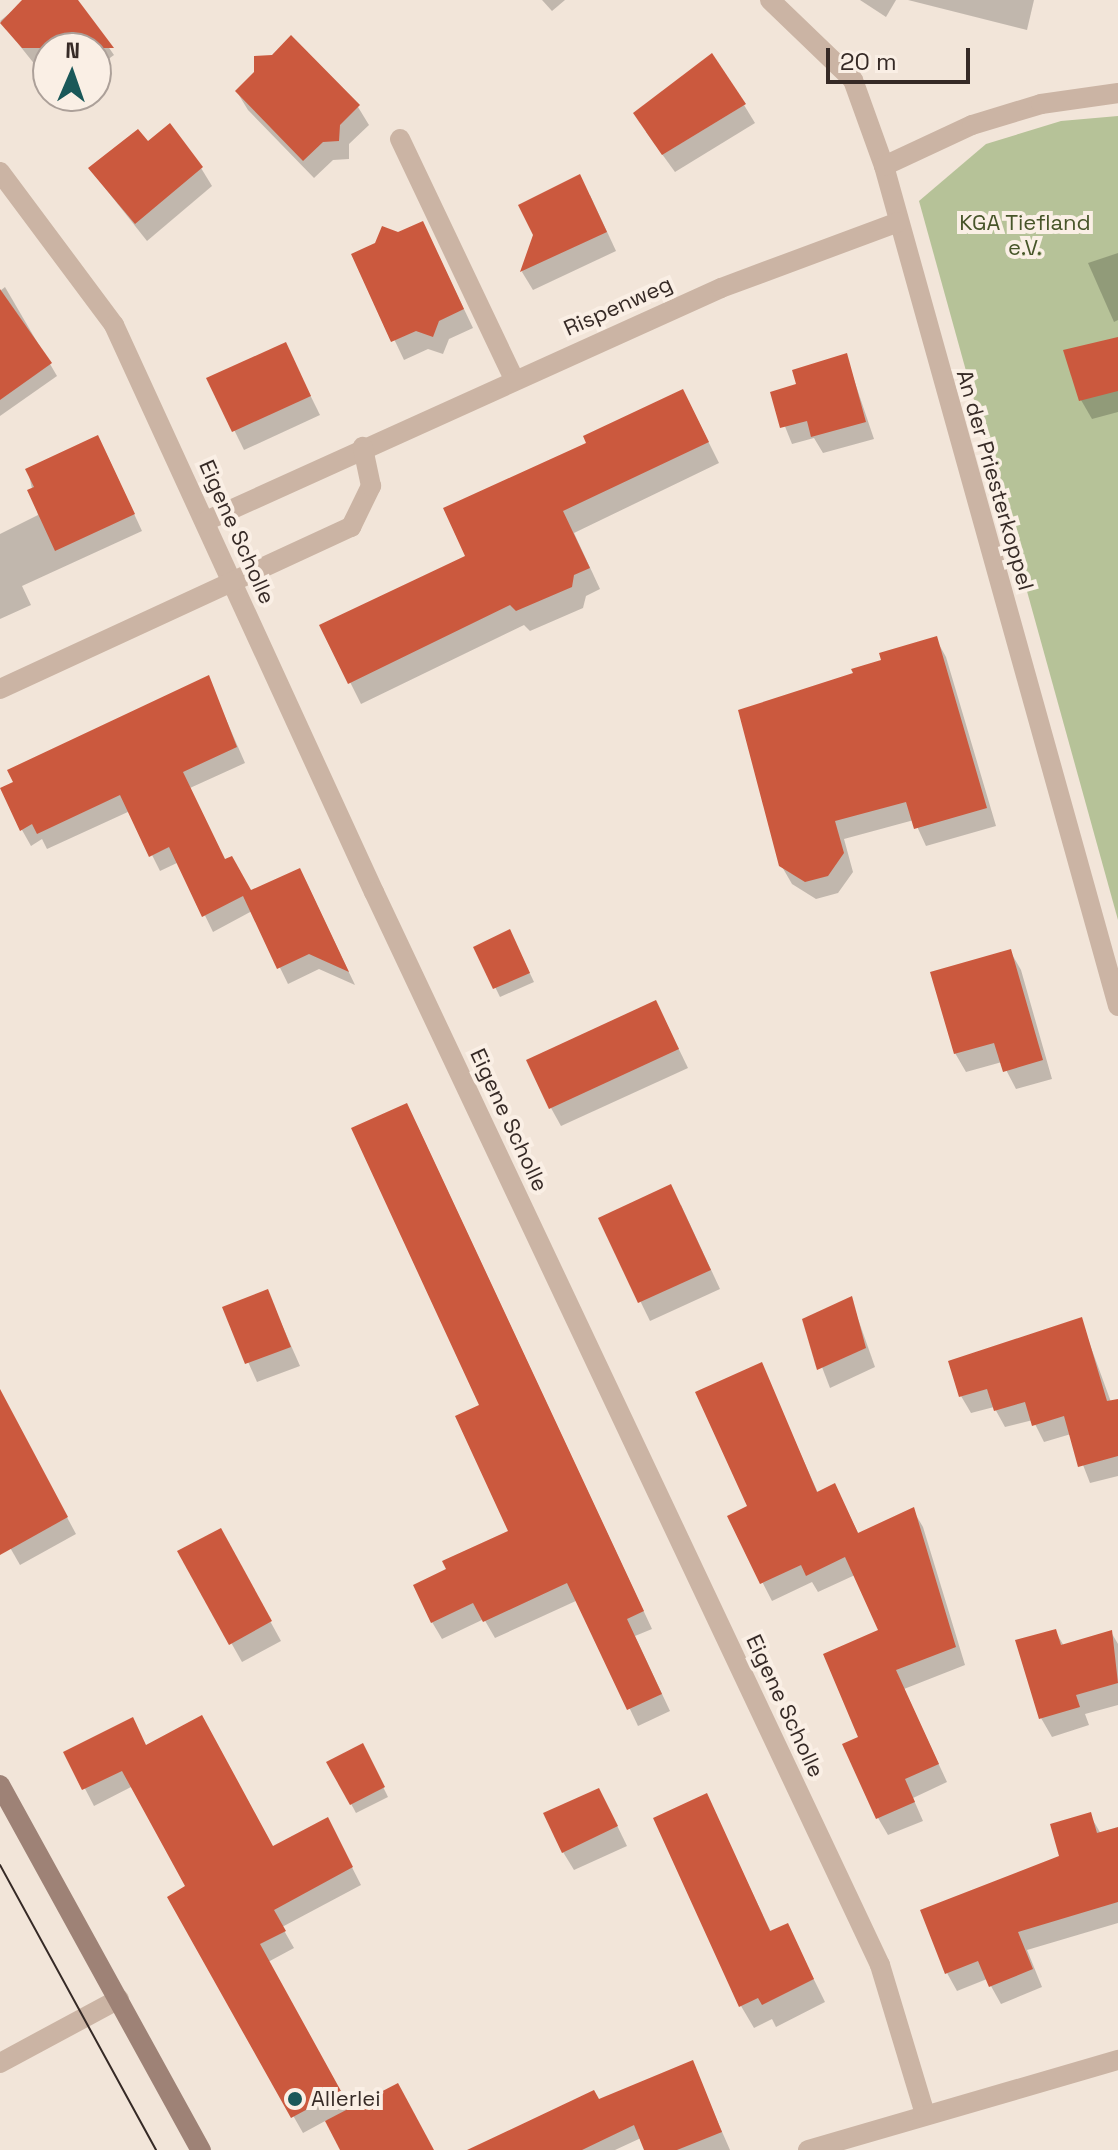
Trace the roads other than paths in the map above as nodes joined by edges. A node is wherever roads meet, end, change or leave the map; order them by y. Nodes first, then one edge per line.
1 (770, 0) edge
2 (1118, 93) edge
3 (400, 139) dead end
4 (884, 166) junction
5 (0, 172) edge
6 (898, 222) junction
7 (514, 379) junction
8 (363, 447) junction
9 (206, 521) junction
10 (232, 581) junction
11 (0, 689) edge
12 (1118, 1006) edge
13 (0, 1785) edge
14 (119, 1999) junction
15 (1118, 2060) edge
16 (0, 2063) edge
17 (925, 2114) junction
18 (201, 2150) edge
19 (808, 2150) edge

1 - 4 street, An der Priesterkoppel
2 - 4 street
3 - 7 street
4 - 6 street, An der Priesterkoppel
5 - 9 street, Eigene Scholle
6 - 7 street, Rispenweg
6 - 12 street, An der Priesterkoppel
7 - 8 street, Rispenweg
8 - 9 street, Rispenweg
8 - 10 street
9 - 10 street, Eigene Scholle
10 - 11 street
10 - 17 street, Eigene Scholle
13 - 14 main road
14 - 16 street
14 - 18 main road
15 - 17 street
17 - 19 street

